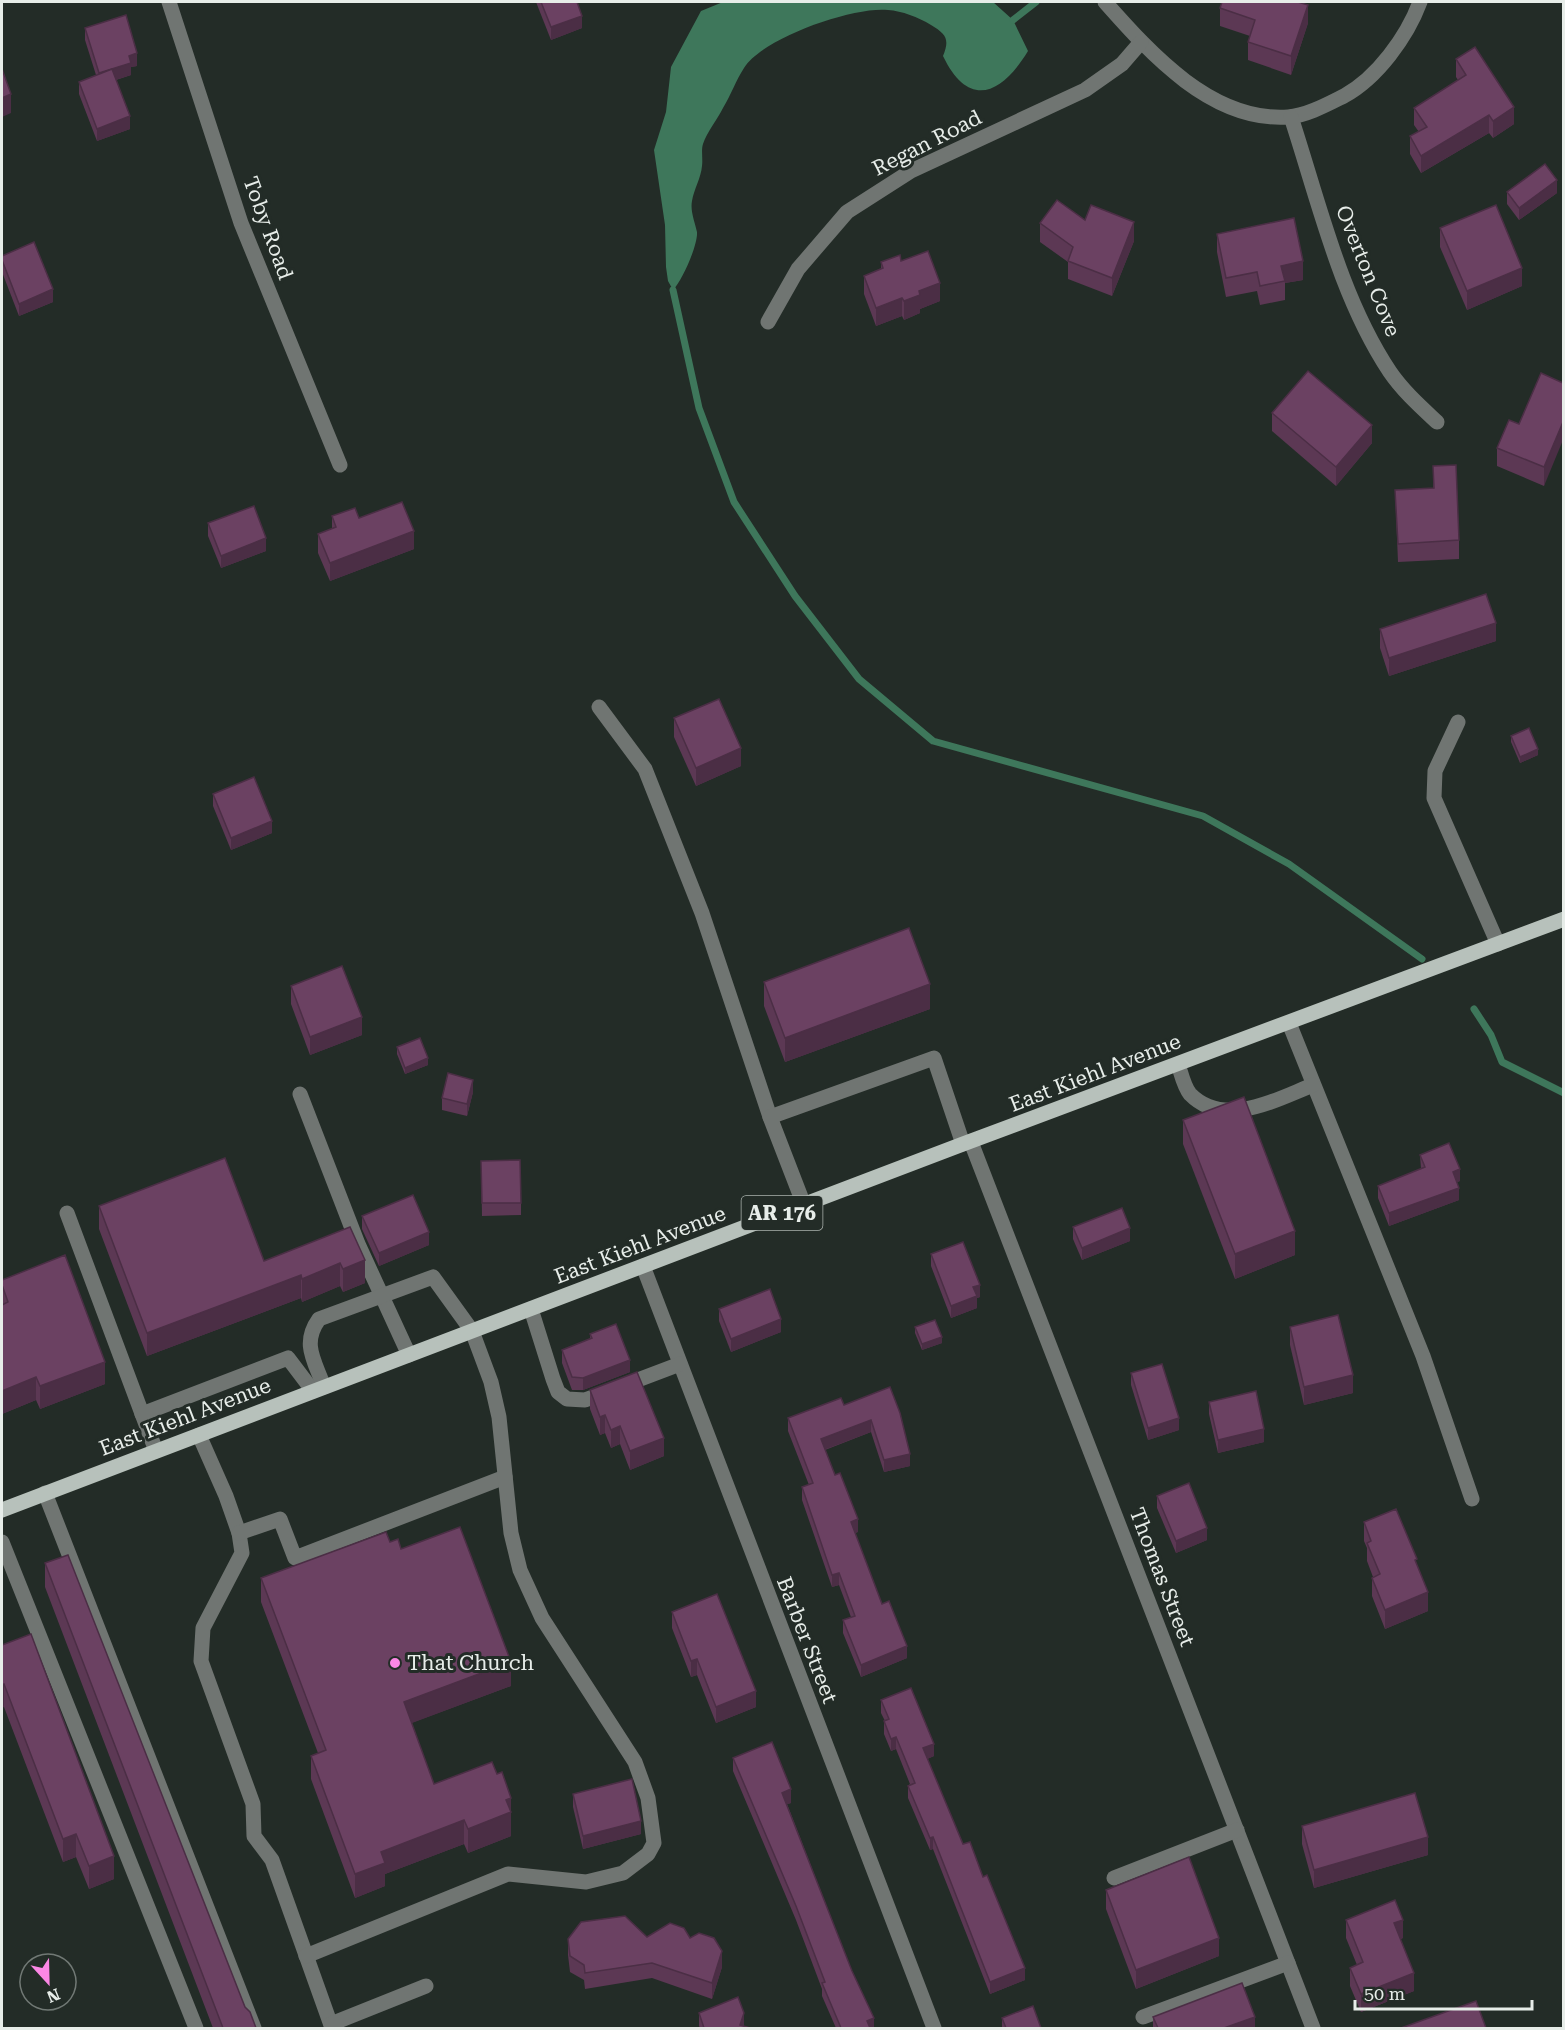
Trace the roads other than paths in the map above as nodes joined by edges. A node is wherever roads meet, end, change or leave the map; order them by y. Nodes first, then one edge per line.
1 (169, 2) edge
2 (1105, 2) edge
3 (1420, 2) edge
4 (1141, 42) junction
5 (1291, 117) junction
6 (768, 322) dead end
7 (1437, 422) dead end
8 (340, 465) dead end
9 (599, 707) dead end
10 (1458, 722) dead end
11 (1563, 919) edge
12 (1498, 944) junction
13 (1289, 1023) junction
14 (1178, 1064) junction
15 (1313, 1085) junction
16 (300, 1094) dead end
17 (770, 1117) junction
18 (967, 1143) junction
19 (804, 1205) junction
20 (67, 1213) dead end
21 (643, 1266) junction
22 (381, 1294) junction
23 (531, 1309) junction
24 (472, 1331) junction
25 (409, 1355) junction
26 (680, 1364) junction
27 (319, 1389) junction
28 (142, 1414) junction
29 (199, 1435) junction
30 (156, 1451) junction
31 (506, 1477) junction
32 (45, 1493) junction
33 (1472, 1499) dead end
34 (2, 1510) edge
35 (239, 1533) junction
36 (2, 1542) edge
37 (1237, 1830) junction
38 (1114, 1878) dead end
39 (306, 1956) junction
40 (1288, 1963) junction
41 (426, 1986) dead end
42 (1143, 2017) dead end
43 (332, 2026) edge
44 (196, 2028) edge
45 (254, 2028) edge
46 (934, 2028) edge
47 (1313, 2028) edge

1 - 8 street, Toby Road
2 - 4 street
3 - 5 street
4 - 5 street
4 - 6 street, Regan Road
5 - 7 street, Overton Cove
9 - 17 street
10 - 12 street
11 - 12 main road, East Kiehl Avenue / AR 176
12 - 13 main road, East Kiehl Avenue / AR 176
13 - 14 main road, East Kiehl Avenue / AR 176
13 - 15 street
14 - 15 street
14 - 18 main road, East Kiehl Avenue / AR 176
15 - 33 street
16 - 22 street
17 - 18 street, Thomas Street
17 - 19 street
18 - 19 main road, East Kiehl Avenue / AR 176
18 - 37 street, Thomas Street
19 - 21 main road, East Kiehl Avenue / AR 176
20 - 28 street
21 - 23 main road, East Kiehl Avenue / AR 176
21 - 26 street, Barber Street
22 - 24 street
22 - 25 street
22 - 27 street
23 - 24 main road, East Kiehl Avenue / AR 176
23 - 26 street
24 - 25 main road, East Kiehl Avenue / AR 176
24 - 31 street
25 - 27 main road, East Kiehl Avenue / AR 176
26 - 46 street, Barber Street
27 - 28 street
27 - 29 main road, East Kiehl Avenue / AR 176
28 - 30 street
29 - 30 main road, East Kiehl Avenue / AR 176
29 - 35 street
30 - 32 main road, East Kiehl Avenue / AR 176
31 - 35 street
31 - 39 street
32 - 34 main road, East Kiehl Avenue / AR 176
32 - 45 street
35 - 39 street
36 - 44 street
37 - 38 street
37 - 40 street, Thomas Street
39 - 43 street
40 - 42 street
40 - 47 street, Thomas Street
41 - 43 street

